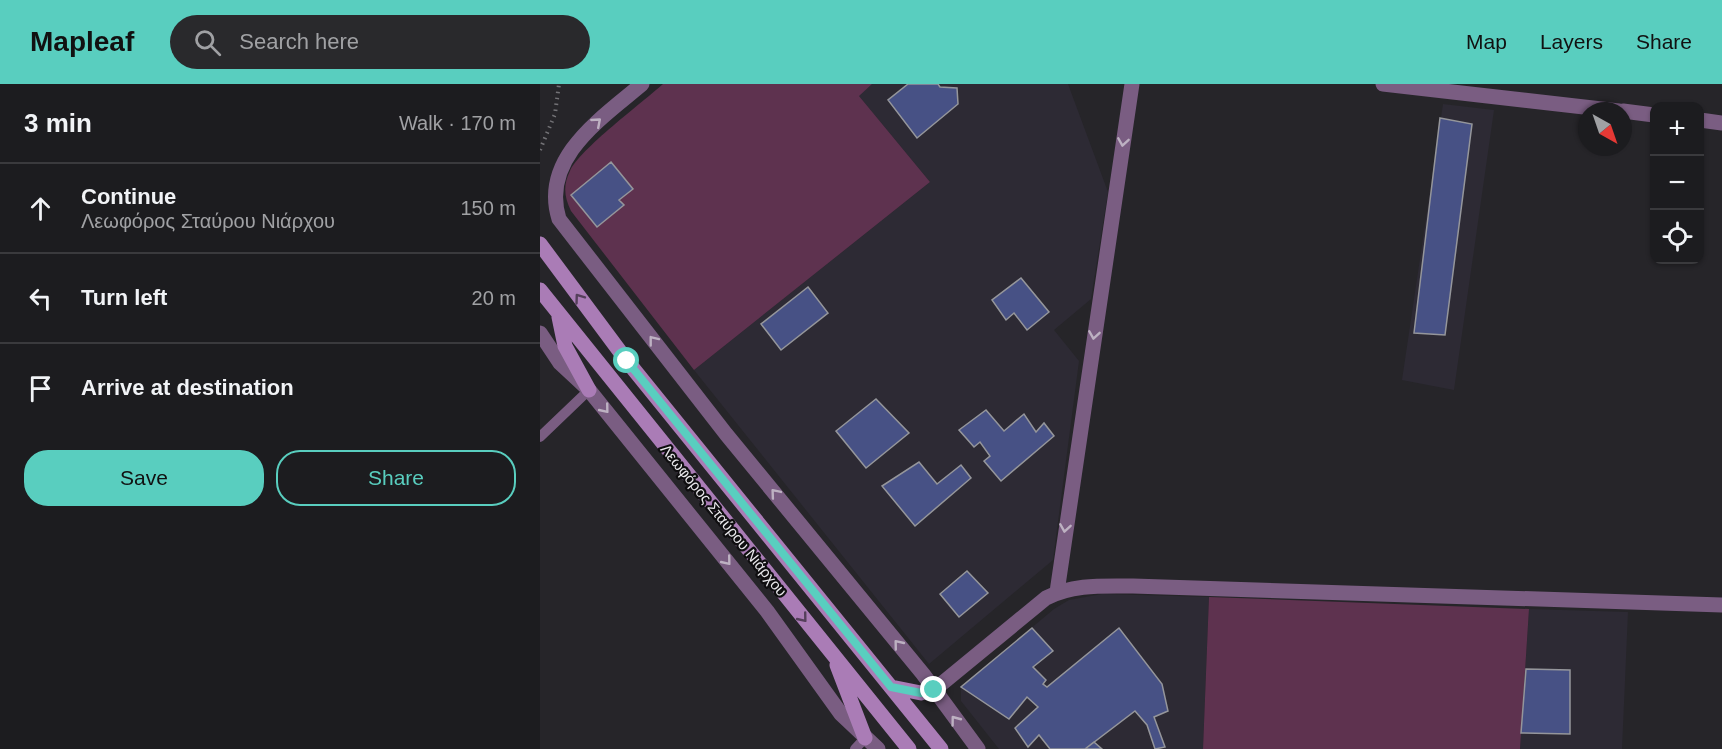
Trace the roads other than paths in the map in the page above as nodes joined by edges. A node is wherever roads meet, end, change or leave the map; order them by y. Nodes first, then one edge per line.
1 (642, 84) edge
2 (1132, 84) edge
3 (1383, 84) edge
4 (1578, 106) edge
5 (1632, 112) edge
6 (1650, 115) edge
7 (1704, 121) edge
8 (1722, 123) edge
9 (540, 244) edge
10 (540, 290) edge
11 (558, 314) junction
12 (540, 333) edge
13 (589, 390) junction
14 (540, 436) edge
15 (1057, 592) junction
16 (1722, 605) edge
17 (834, 657) junction
18 (891, 687) junction
19 (934, 690) junction
20 (860, 743) edge
21 (878, 749) edge
22 (909, 749) edge
23 (941, 749) edge
24 (978, 749) edge

19 -> 1 street
2 -> 15 street
3 - 4 street
5 - 6 street
7 - 8 street
18 -> 9 main road, Λεωφόρος Σταύρου Νιάρχου
10 - 11 main road, Λεωφόρος Σταύρου Νιάρχου
11 - 13 main road
11 -> 17 main road, Λεωφόρος Σταύρου Νιάρχου
12 - 13 street
13 - 14 lane
13 -> 20 street
15 - 16 street
15 - 19 street
17 - 20 main road
17 - 22 main road, Λεωφόρος Σταύρου Νιάρχου
18 - 19 main road
18 - 23 main road, Λεωφόρος Σταύρου Νιάρχου
24 -> 19 street
20 - 21 street

